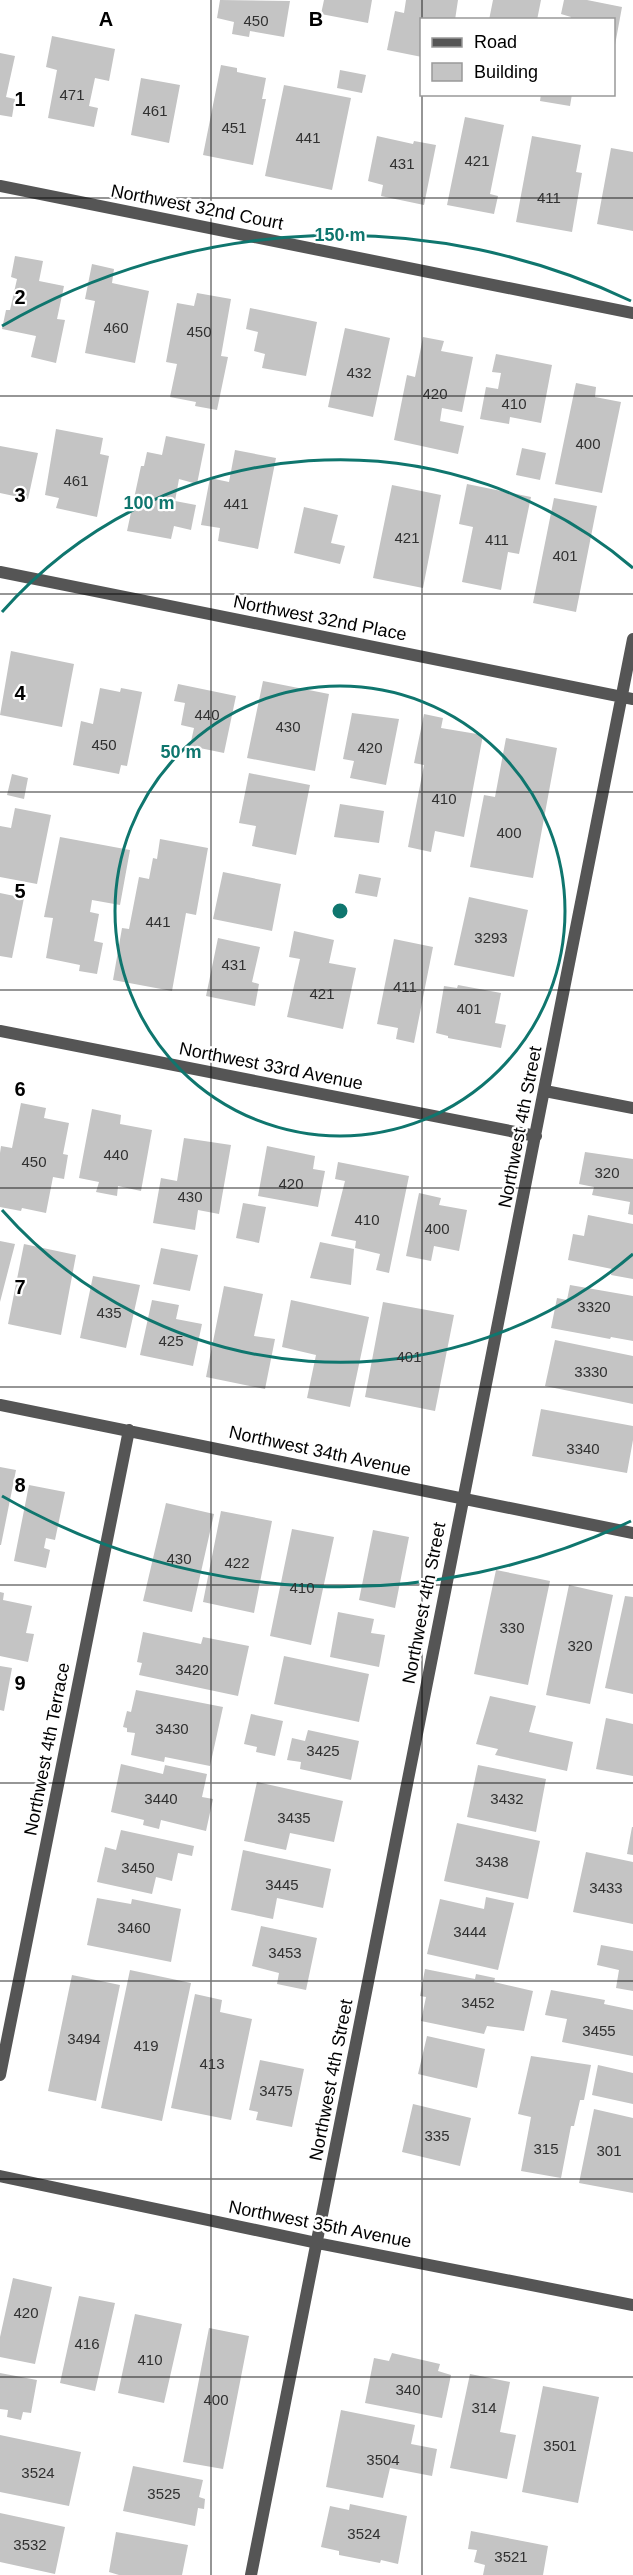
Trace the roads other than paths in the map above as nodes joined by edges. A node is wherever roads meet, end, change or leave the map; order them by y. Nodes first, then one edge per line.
1 (0, 186) edge
2 (633, 313) edge
3 (0, 572) edge
4 (633, 639) edge
5 (627, 698) edge
6 (0, 1031) edge
7 (545, 1091) junction
8 (633, 1108) edge
9 (536, 1136) junction
10 (0, 1404) edge
11 (129, 1430) junction
12 (464, 1499) junction
13 (633, 1533) edge
14 (0, 2075) edge
15 (0, 2176) edge
16 (317, 2243) junction
17 (633, 2305) edge
18 (251, 2575) edge

1 - 2 street, Northwest 32nd Court
3 - 5 street, Northwest 32nd Place
4 - 5 street, Northwest 4th Street
5 - 7 street, Northwest 4th Street
6 - 9 street, Northwest 33rd Avenue
7 - 8 street
7 - 9 street, Northwest 4th Street
9 - 12 street, Northwest 4th Street
10 - 11 street, Northwest 34th Avenue
11 - 12 street, Northwest 34th Avenue
11 - 14 street, Northwest 4th Terrace
12 - 13 street, Northwest 34th Avenue
12 - 16 street, Northwest 4th Street
15 - 16 street, Northwest 35th Avenue
16 - 17 street, Northwest 35th Avenue
16 - 18 street, Northwest 4th Street

